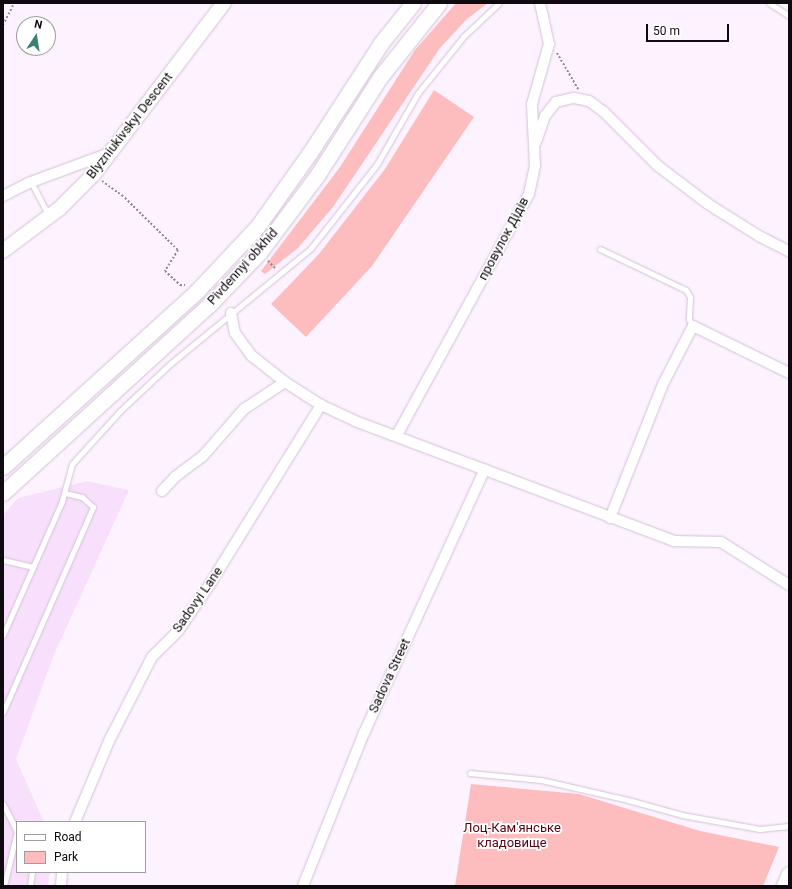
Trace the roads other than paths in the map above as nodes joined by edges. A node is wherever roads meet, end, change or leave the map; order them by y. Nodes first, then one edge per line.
1 (224, 3) edge
2 (413, 3) edge
3 (439, 3) edge
4 (499, 3) edge
5 (540, 3) edge
6 (769, 3) edge
7 (789, 16) edge
8 (536, 142) junction
9 (114, 151) junction
10 (31, 182) junction
11 (3, 196) edge
12 (49, 218) junction
13 (600, 249) dead end
14 (3, 251) edge
15 (789, 251) edge
16 (231, 313) junction
17 (693, 326) junction
18 (789, 373) edge
19 (285, 382) junction
20 (321, 405) junction
21 (397, 435) junction
22 (3, 467) edge
23 (485, 469) junction
24 (162, 491) dead end
25 (3, 493) edge
26 (64, 493) junction
27 (610, 518) junction
28 (3, 560) edge
29 (34, 567) junction
30 (789, 585) edge
31 (3, 635) edge
32 (3, 712) edge
33 (470, 773) dead end
34 (3, 804) edge
35 (75, 821) edge
36 (789, 826) edge
37 (16, 829) edge
38 (16, 835) edge
39 (32, 873) edge
40 (62, 873) edge
41 (789, 874) edge
42 (4, 886) edge
43 (30, 886) edge
44 (61, 886) edge
45 (303, 886) edge
46 (784, 886) edge

1 - 9 street, Blyzniukivskyi Descent
2 - 22 main road, Pivdennyi obkhid
3 - 25 main road, Pivdennyi obkhid
4 - 16 lane
5 - 8 street, провулок Дідів
6 - 7 lane
8 - 15 street
8 - 21 street, провулок Дідів
9 - 10 street
9 - 12 street, Blyzniukivskyi Descent
10 - 11 street
10 - 12 lane
12 - 14 street, Blyzniukivskyi Descent
13 - 17 lane
16 - 19 street
16 - 26 lane
17 - 18 street
17 - 27 street
19 - 20 street
19 - 24 street
20 - 21 street
20 - 35 street, Sadovyi Lane
21 - 23 street
23 - 27 street
23 - 45 street, Sadova Street
26 - 29 lane
26 - 32 lane
27 - 30 street
28 - 29 lane
29 - 31 lane
33 - 36 lane
34 - 37 lane
38 - 42 lane
39 - 43 lane
40 - 44 street
41 - 46 street

